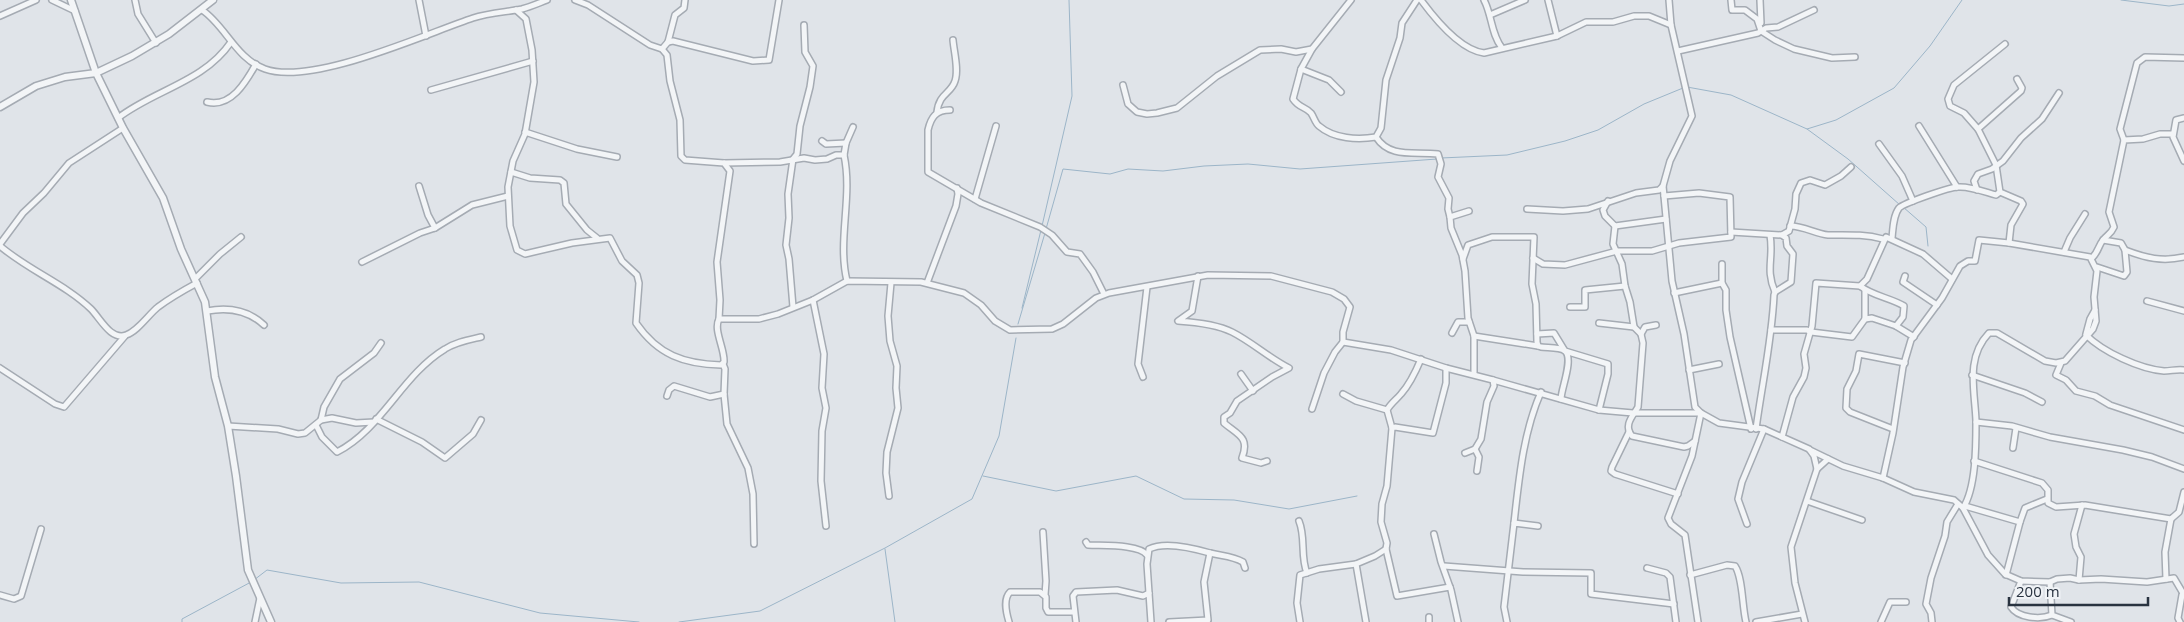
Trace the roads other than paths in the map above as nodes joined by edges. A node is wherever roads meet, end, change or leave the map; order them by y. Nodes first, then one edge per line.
1 (36, 0) edge
2 (52, 0) edge
3 (71, 0) edge
4 (134, 0) edge
5 (213, 0) edge
6 (418, 0) edge
7 (547, 0) edge
8 (685, 0) edge
9 (779, 0) edge
10 (1351, 0) edge
11 (1417, 0) edge
12 (1421, 0) edge
13 (1484, 0) edge
14 (1525, 0) edge
15 (1548, 0) edge
16 (1669, 0) edge
17 (1731, 0) edge
18 (1760, 0) edge
19 (578, 1) edge
20 (202, 10) junction
21 (516, 10) junction
22 (1814, 10) dead end
23 (75, 11) junction
24 (1490, 14) junction
25 (0, 16) edge
26 (804, 25) dead end
27 (1671, 26) junction
28 (1761, 28) junction
29 (426, 36) junction
30 (1557, 36) junction
31 (953, 40) dead end
32 (231, 42) junction
33 (668, 42) junction
34 (156, 43) junction
35 (2005, 44) dead end
36 (1502, 48) junction
37 (662, 49) junction
38 (1312, 49) junction
39 (1678, 51) junction
40 (1855, 57) dead end
41 (2184, 58) edge
42 (533, 61) junction
43 (256, 64) junction
44 (1301, 69) junction
45 (96, 73) junction
46 (2017, 79) dead end
47 (1123, 85) dead end
48 (431, 90) dead end
49 (1341, 92) dead end
50 (2060, 93) dead end
51 (207, 102) dead end
52 (0, 107) edge
53 (950, 110) dead end
54 (937, 112) junction
55 (118, 118) junction
56 (2184, 118) edge
57 (996, 126) dead end
58 (1919, 126) dead end
59 (123, 128) junction
60 (853, 128) dead end
61 (1978, 129) junction
62 (525, 132) junction
63 (2173, 134) junction
64 (1376, 137) junction
65 (2124, 140) junction
66 (822, 141) dead end
67 (846, 143) junction
68 (1879, 144) dead end
69 (844, 155) junction
70 (617, 157) dead end
71 (792, 159) junction
72 (2184, 161) edge
73 (724, 164) junction
74 (1996, 165) junction
75 (1851, 167) dead end
76 (511, 172) junction
77 (419, 186) dead end
78 (1664, 186) junction
79 (1957, 187) junction
80 (957, 188) junction
81 (1977, 190) junction
82 (2000, 192) junction
83 (508, 196) junction
84 (1664, 196) junction
85 (975, 199) junction
86 (1608, 201) junction
87 (1914, 201) junction
88 (1527, 209) dead end
89 (1469, 211) dead end
90 (2085, 214) dead end
91 (1450, 217) junction
92 (1666, 219) junction
93 (1615, 226) junction
94 (1790, 226) junction
95 (435, 228) junction
96 (1731, 232) junction
97 (0, 234) edge
98 (1770, 235) junction
99 (1782, 235) junction
100 (6, 237) junction
101 (240, 237) dead end
102 (597, 238) junction
103 (1892, 238) junction
104 (1883, 240) junction
105 (2103, 240) junction
106 (2009, 242) junction
107 (0, 245) edge
108 (1668, 246) junction
109 (2125, 250) junction
110 (1618, 251) junction
111 (2064, 252) junction
112 (2184, 257) edge
113 (1533, 258) junction
114 (2092, 258) junction
115 (1462, 259) junction
116 (362, 262) dead end
117 (1722, 264) dead end
118 (2096, 268) junction
119 (1198, 276) junction
120 (1905, 276) dead end
121 (1952, 279) junction
122 (196, 281) junction
123 (847, 281) junction
124 (891, 283) junction
125 (927, 283) junction
126 (1722, 283) junction
127 (1625, 286) junction
128 (1860, 286) junction
129 (1147, 287) junction
130 (1865, 290) junction
131 (1775, 292) junction
132 (1674, 293) junction
133 (1104, 294) junction
134 (814, 300) junction
135 (2147, 301) dead end
136 (1937, 305) junction
137 (1570, 307) dead end
138 (793, 308) junction
139 (206, 311) junction
140 (2184, 311) edge
141 (719, 319) junction
142 (1865, 319) junction
143 (1469, 322) junction
144 (1599, 323) dead end
145 (264, 325) dead end
146 (1656, 325) dead end
147 (1896, 326) junction
148 (1634, 327) junction
149 (1771, 330) junction
150 (1811, 332) junction
151 (1452, 333) dead end
152 (1537, 334) junction
153 (1641, 334) junction
154 (2086, 335) junction
155 (126, 336) junction
156 (1474, 336) junction
157 (481, 337) dead end
158 (1914, 337) junction
159 (1343, 342) junction
160 (381, 343) dead end
161 (1538, 346) junction
162 (1565, 351) junction
163 (1421, 358) junction
164 (1905, 363) junction
165 (2061, 363) junction
166 (723, 364) junction
167 (1719, 364) dead end
168 (0, 368) edge
169 (1446, 368) junction
170 (1689, 370) junction
171 (2184, 370) edge
172 (1241, 374) dead end
173 (1474, 374) junction
174 (1972, 375) junction
175 (1143, 377) dead end
176 (1493, 380) junction
177 (1253, 391) junction
178 (1541, 392) junction
179 (724, 394) junction
180 (1343, 394) dead end
181 (667, 396) dead end
182 (1561, 399) junction
183 (2042, 402) dead end
184 (1312, 409) dead end
185 (1387, 410) junction
186 (1600, 410) junction
187 (1633, 413) junction
188 (1701, 413) junction
189 (321, 420) junction
190 (375, 420) junction
191 (481, 420) dead end
192 (1976, 422) junction
193 (316, 425) junction
194 (228, 426) junction
195 (1392, 428) junction
196 (2016, 428) junction
197 (1753, 429) junction
198 (1764, 429) junction
199 (1893, 429) junction
200 (2184, 430) edge
201 (1629, 432) junction
202 (1782, 437) junction
203 (1695, 441) junction
204 (2013, 448) dead end
205 (1476, 449) junction
206 (1809, 449) junction
207 (1465, 453) dead end
208 (1828, 459) junction
209 (1267, 461) dead end
210 (1974, 461) junction
211 (1817, 469) junction
212 (2184, 469) edge
213 (1477, 471) dead end
214 (1882, 478) junction
215 (2184, 492) edge
216 (1678, 494) junction
217 (889, 496) dead end
218 (2047, 499) junction
219 (1808, 501) junction
220 (1958, 504) junction
221 (2082, 505) junction
222 (1964, 507) junction
223 (2181, 513) edge
224 (2171, 519) junction
225 (1862, 520) dead end
226 (1299, 521) dead end
227 (2020, 522) junction
228 (1514, 523) junction
229 (1747, 524) dead end
230 (826, 526) dead end
231 (1538, 526) dead end
232 (41, 529) dead end
233 (1043, 532) dead end
234 (1434, 534) dead end
235 (1086, 542) dead end
236 (754, 544) dead end
237 (1386, 549) junction
238 (1210, 553) junction
239 (1147, 556) junction
240 (1356, 564) junction
241 (1444, 566) junction
242 (1245, 568) dead end
243 (1647, 568) dead end
244 (1508, 570) junction
245 (1307, 573) junction
246 (1690, 575) junction
247 (2006, 575) junction
248 (2166, 579) junction
249 (2079, 580) junction
250 (2021, 581) junction
251 (2050, 582) junction
252 (1450, 587) junction
253 (1149, 593) junction
254 (0, 595) edge
255 (1045, 595) junction
256 (2183, 595) edge
257 (260, 598) junction
258 (1906, 602) dead end
259 (1674, 604) junction
260 (1074, 612) junction
261 (1802, 614) junction
262 (2048, 618) edge
263 (254, 622) edge
264 (271, 622) edge
265 (1009, 622) edge
266 (1076, 622) edge
267 (1151, 622) edge
268 (1169, 622) edge
269 (1300, 622) edge
270 (1366, 622) edge
271 (1458, 622) edge
272 (1507, 622) edge
273 (1676, 622) edge
274 (1698, 622) edge
275 (1746, 622) edge
276 (1756, 622) edge
277 (1805, 622) edge
278 (1881, 622) edge
279 (1932, 622) edge
280 (2071, 622) edge
281 (2180, 622) edge

1 - 25 street
2 - 23 street
3 - 23 street
4 - 34 street
5 - 20 street
6 - 29 street
7 - 21 street
8 - 33 street
9 - 33 street
10 - 38 street
11 - 64 street
12 - 36 street
13 - 24 street
14 - 24 street
15 - 30 street
16 - 27 street
17 - 28 street
18 - 28 street
19 - 37 street
20 - 32 street
20 - 34 street
21 - 29 street
21 - 42 street
22 - 28 street
23 - 45 street
24 - 36 street
26 - 71 street
27 - 30 street
27 - 39 street
28 - 39 street
28 - 40 street
29 - 43 street
30 - 36 street
31 - 54 street
32 - 43 street
32 - 55 street
33 - 37 street
34 - 45 street
35 - 61 street
37 - 73 street
38 - 44 street
38 - 47 street
39 - 78 street
41 - 65 street
42 - 48 street
42 - 62 street
43 - 51 street
44 - 49 street
44 - 64 street
45 - 52 street
45 - 55 street
46 - 61 street
50 - 74 street
53 - 54 street
54 - 80 street
55 - 59 street
56 - 63 street
57 - 85 street
58 - 79 street
59 - 100 street
59 - 122 street
60 - 67 street
61 - 74 street
62 - 70 street
62 - 76 street
63 - 65 street
63 - 72 street
64 - 91 street
65 - 105 street
66 - 67 street
67 - 69 street
68 - 87 street
69 - 71 street
69 - 123 street
71 - 73 street
71 - 138 street
73 - 141 street
74 - 81 street
74 - 82 street
75 - 94 street
76 - 83 street
76 - 102 street
77 - 95 street
78 - 84 street
78 - 86 street
79 - 81 street
79 - 87 street
80 - 85 street
80 - 125 street
81 - 82 street
82 - 106 street
83 - 95 street
83 - 102 street
84 - 92 street
84 - 96 street
85 - 133 street
86 - 88 street
86 - 93 street
87 - 103 street
89 - 91 street
90 - 111 street
91 - 115 street
92 - 93 street
92 - 108 street
93 - 110 street
94 - 99 street
94 - 104 street
95 - 116 street
96 - 98 street
96 - 108 street
97 - 100 street
98 - 99 street
98 - 131 street
99 - 131 street
100 - 107 street
101 - 122 street
102 - 166 street
103 - 104 street
103 - 121 street
104 - 128 street
105 - 109 street
105 - 114 street
106 - 111 street
106 - 121 street
107 - 155 street
108 - 110 street
108 - 132 street
109 - 112 street
109 - 118 street
110 - 113 street
110 - 127 street
111 - 114 street
113 - 115 street
113 - 152 street
114 - 118 street
115 - 143 street
117 - 126 street
118 - 154 street
119 - 129 street
119 - 159 street
119 - 177 street
120 - 136 street
121 - 136 street
122 - 139 street
122 - 155 street
123 - 124 street
123 - 134 street
124 - 125 street
124 - 217 street
125 - 133 street
126 - 132 street
126 - 197 street
127 - 137 street
127 - 148 street
128 - 130 street
128 - 150 street
129 - 133 street
129 - 175 street
130 - 142 street
130 - 147 street
131 - 149 street
132 - 170 street
134 - 138 street
134 - 230 street
135 - 140 street
136 - 158 street
138 - 141 street
139 - 145 street
139 - 194 street
141 - 166 street
142 - 147 street
142 - 150 street
143 - 151 street
143 - 156 street
144 - 148 street
146 - 153 street
147 - 158 street
148 - 153 street
149 - 150 street
149 - 197 street
150 - 202 street
152 - 161 street
152 - 162 street
153 - 187 street
154 - 165 street
154 - 171 street
155 - 168 street
156 - 161 street
156 - 173 street
157 - 190 street
158 - 164 street
159 - 163 street
159 - 184 street
160 - 189 street
161 - 162 street
162 - 182 street
162 - 186 street
163 - 169 street
163 - 185 street
164 - 199 street
164 - 199 street
165 - 174 street
165 - 200 street
166 - 179 street
167 - 170 street
169 - 173 street
169 - 195 street
170 - 188 street
172 - 177 street
173 - 176 street
174 - 183 street
174 - 192 street
176 - 178 street
176 - 205 street
177 - 209 street
178 - 182 street
178 - 228 street
179 - 181 street
179 - 236 street
180 - 185 street
182 - 186 street
185 - 195 street
186 - 187 street
187 - 188 street
187 - 201 street
188 - 197 street
188 - 203 street
189 - 190 street
189 - 193 street
190 - 191 street
190 - 193 street
192 - 196 street
192 - 210 street
193 - 194 street
194 - 257 street
195 - 237 street
196 - 204 street
196 - 212 street
197 - 198 street
198 - 202 street
198 - 229 street
199 - 214 street
201 - 203 street
201 - 216 street
202 - 206 street
203 - 216 street
205 - 207 street
205 - 213 street
206 - 208 street
206 - 211 street
208 - 211 street
208 - 214 street
210 - 218 street
210 - 222 street
211 - 219 street
214 - 220 street
215 - 223 street
216 - 246 street
218 - 221 street
218 - 227 street
219 - 225 street
219 - 261 street
220 - 222 street
220 - 279 street
221 - 224 street
221 - 249 street
222 - 227 street
222 - 247 street
223 - 224 street
224 - 248 street
226 - 245 street
227 - 247 street
228 - 231 street
228 - 244 street
232 - 254 street
233 - 255 street
234 - 241 street
235 - 239 street
237 - 240 street
237 - 252 street
238 - 239 street
238 - 242 street
238 - 268 street
239 - 253 street
240 - 245 street
240 - 270 street
241 - 244 street
241 - 252 street
243 - 259 street
244 - 259 street
244 - 272 street
245 - 269 street
246 - 274 street
246 - 275 street
247 - 250 street
248 - 249 street
248 - 256 street
249 - 251 street
250 - 251 street
250 - 262 street
251 - 262 street
252 - 271 street
253 - 260 street
253 - 267 street
255 - 260 street
255 - 265 street
256 - 281 street
257 - 263 street
257 - 264 street
258 - 278 street
259 - 273 street
260 - 266 street
261 - 276 street
261 - 277 street
262 - 280 street

